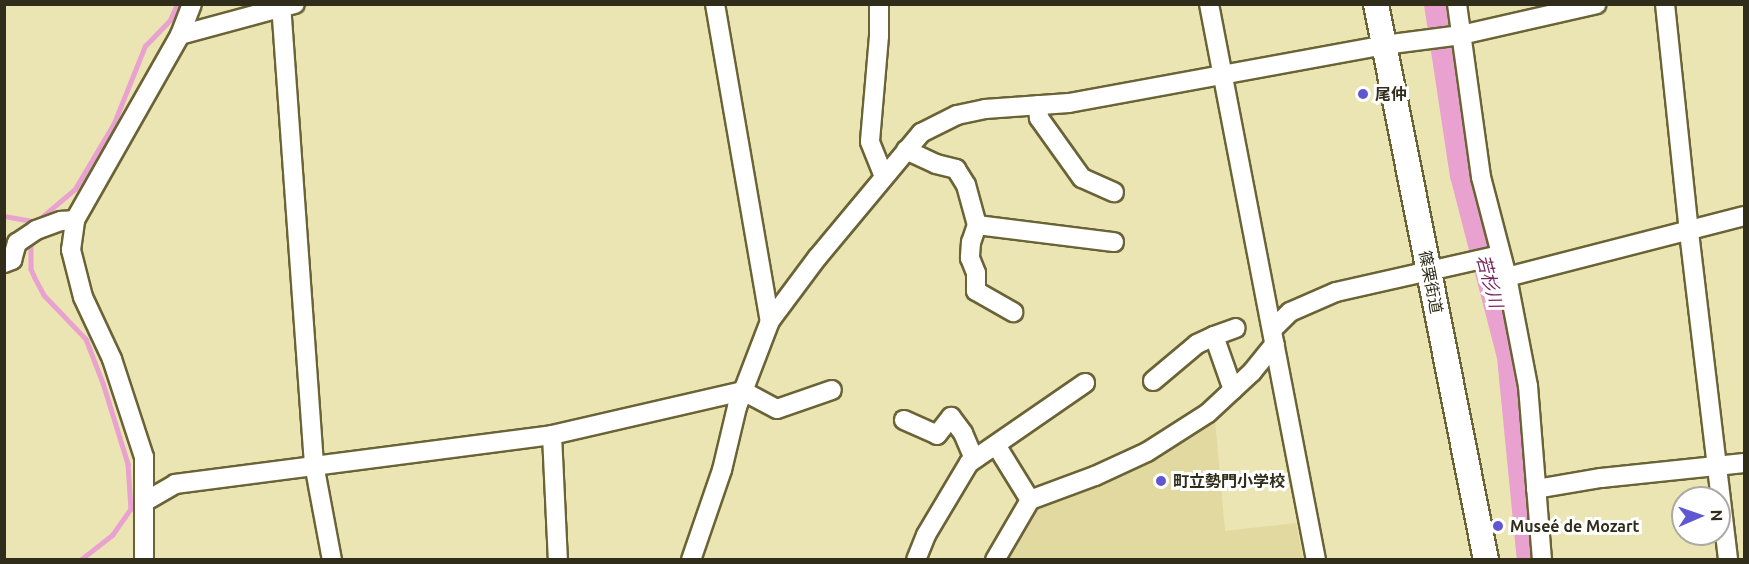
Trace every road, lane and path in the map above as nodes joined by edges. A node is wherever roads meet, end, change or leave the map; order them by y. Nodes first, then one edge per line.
1 (192, 4) edge
2 (715, 4) edge
3 (879, 4) edge
4 (1209, 4) edge
5 (1376, 4) edge
6 (1457, 4) edge
7 (1597, 4) edge
8 (1665, 4) edge
9 (285, 6) edge
10 (1461, 34) junction
11 (180, 35) junction
12 (1384, 45) junction
13 (1221, 75) junction
14 (1038, 105) junction
15 (906, 150) junction
16 (884, 176) junction
17 (1114, 192) dead end
18 (1744, 216) edge
19 (75, 220) junction
20 (977, 225) junction
21 (1689, 232) junction
22 (1114, 242) dead end
23 (1500, 255) junction
24 (4, 263) edge
25 (1428, 272) junction
26 (1507, 277) junction
27 (1013, 312) dead end
28 (770, 321) junction
29 (1236, 328) dead end
30 (1214, 336) junction
31 (1274, 337) junction
32 (1153, 381) dead end
33 (1085, 383) dead end
34 (832, 390) dead end
35 (1233, 390) junction
36 (743, 391) junction
37 (904, 420) dead end
38 (552, 435) junction
39 (996, 445) junction
40 (974, 459) junction
41 (1744, 463) edge
42 (314, 465) junction
43 (1717, 466) junction
44 (1536, 489) junction
45 (1030, 500) junction
46 (146, 501) junction
47 (144, 560) edge
48 (332, 560) edge
49 (558, 560) edge
50 (691, 560) edge
51 (916, 560) edge
52 (995, 560) edge
53 (1316, 560) edge
54 (1486, 560) edge
55 (1542, 560) edge
56 (1728, 560) edge

1 - 11 street
2 - 28 street
3 - 16 street
4 - 13 street
5 - 12 main road, 篠栗街道
6 - 10 street
7 - 10 street
8 - 21 street
9 - 11 street
9 - 42 street
10 - 12 street
10 - 23 street
11 - 19 street
12 - 13 street
12 - 25 main road, 篠栗街道
13 - 14 street
13 - 31 street
14 - 15 street
14 - 17 street
15 - 16 street
15 - 20 street
16 - 28 street
18 - 21 street
19 - 24 street
19 - 46 street
20 - 22 street
20 - 27 street
21 - 26 street
21 - 43 street
23 - 25 street
23 - 26 street
25 - 31 street
25 - 54 main road, 篠栗街道
26 - 44 street
28 - 36 street
29 - 30 street
30 - 32 street
30 - 35 street
31 - 35 street
31 - 53 street
33 - 39 street
34 - 36 street
35 - 45 street
36 - 38 street
36 - 50 street
37 - 40 street
38 - 42 street
38 - 49 street
39 - 40 street
39 - 45 street
40 - 51 street
41 - 43 street
42 - 46 street
42 - 48 street
43 - 44 street
43 - 56 street
44 - 55 street
45 - 52 street
46 - 47 street

